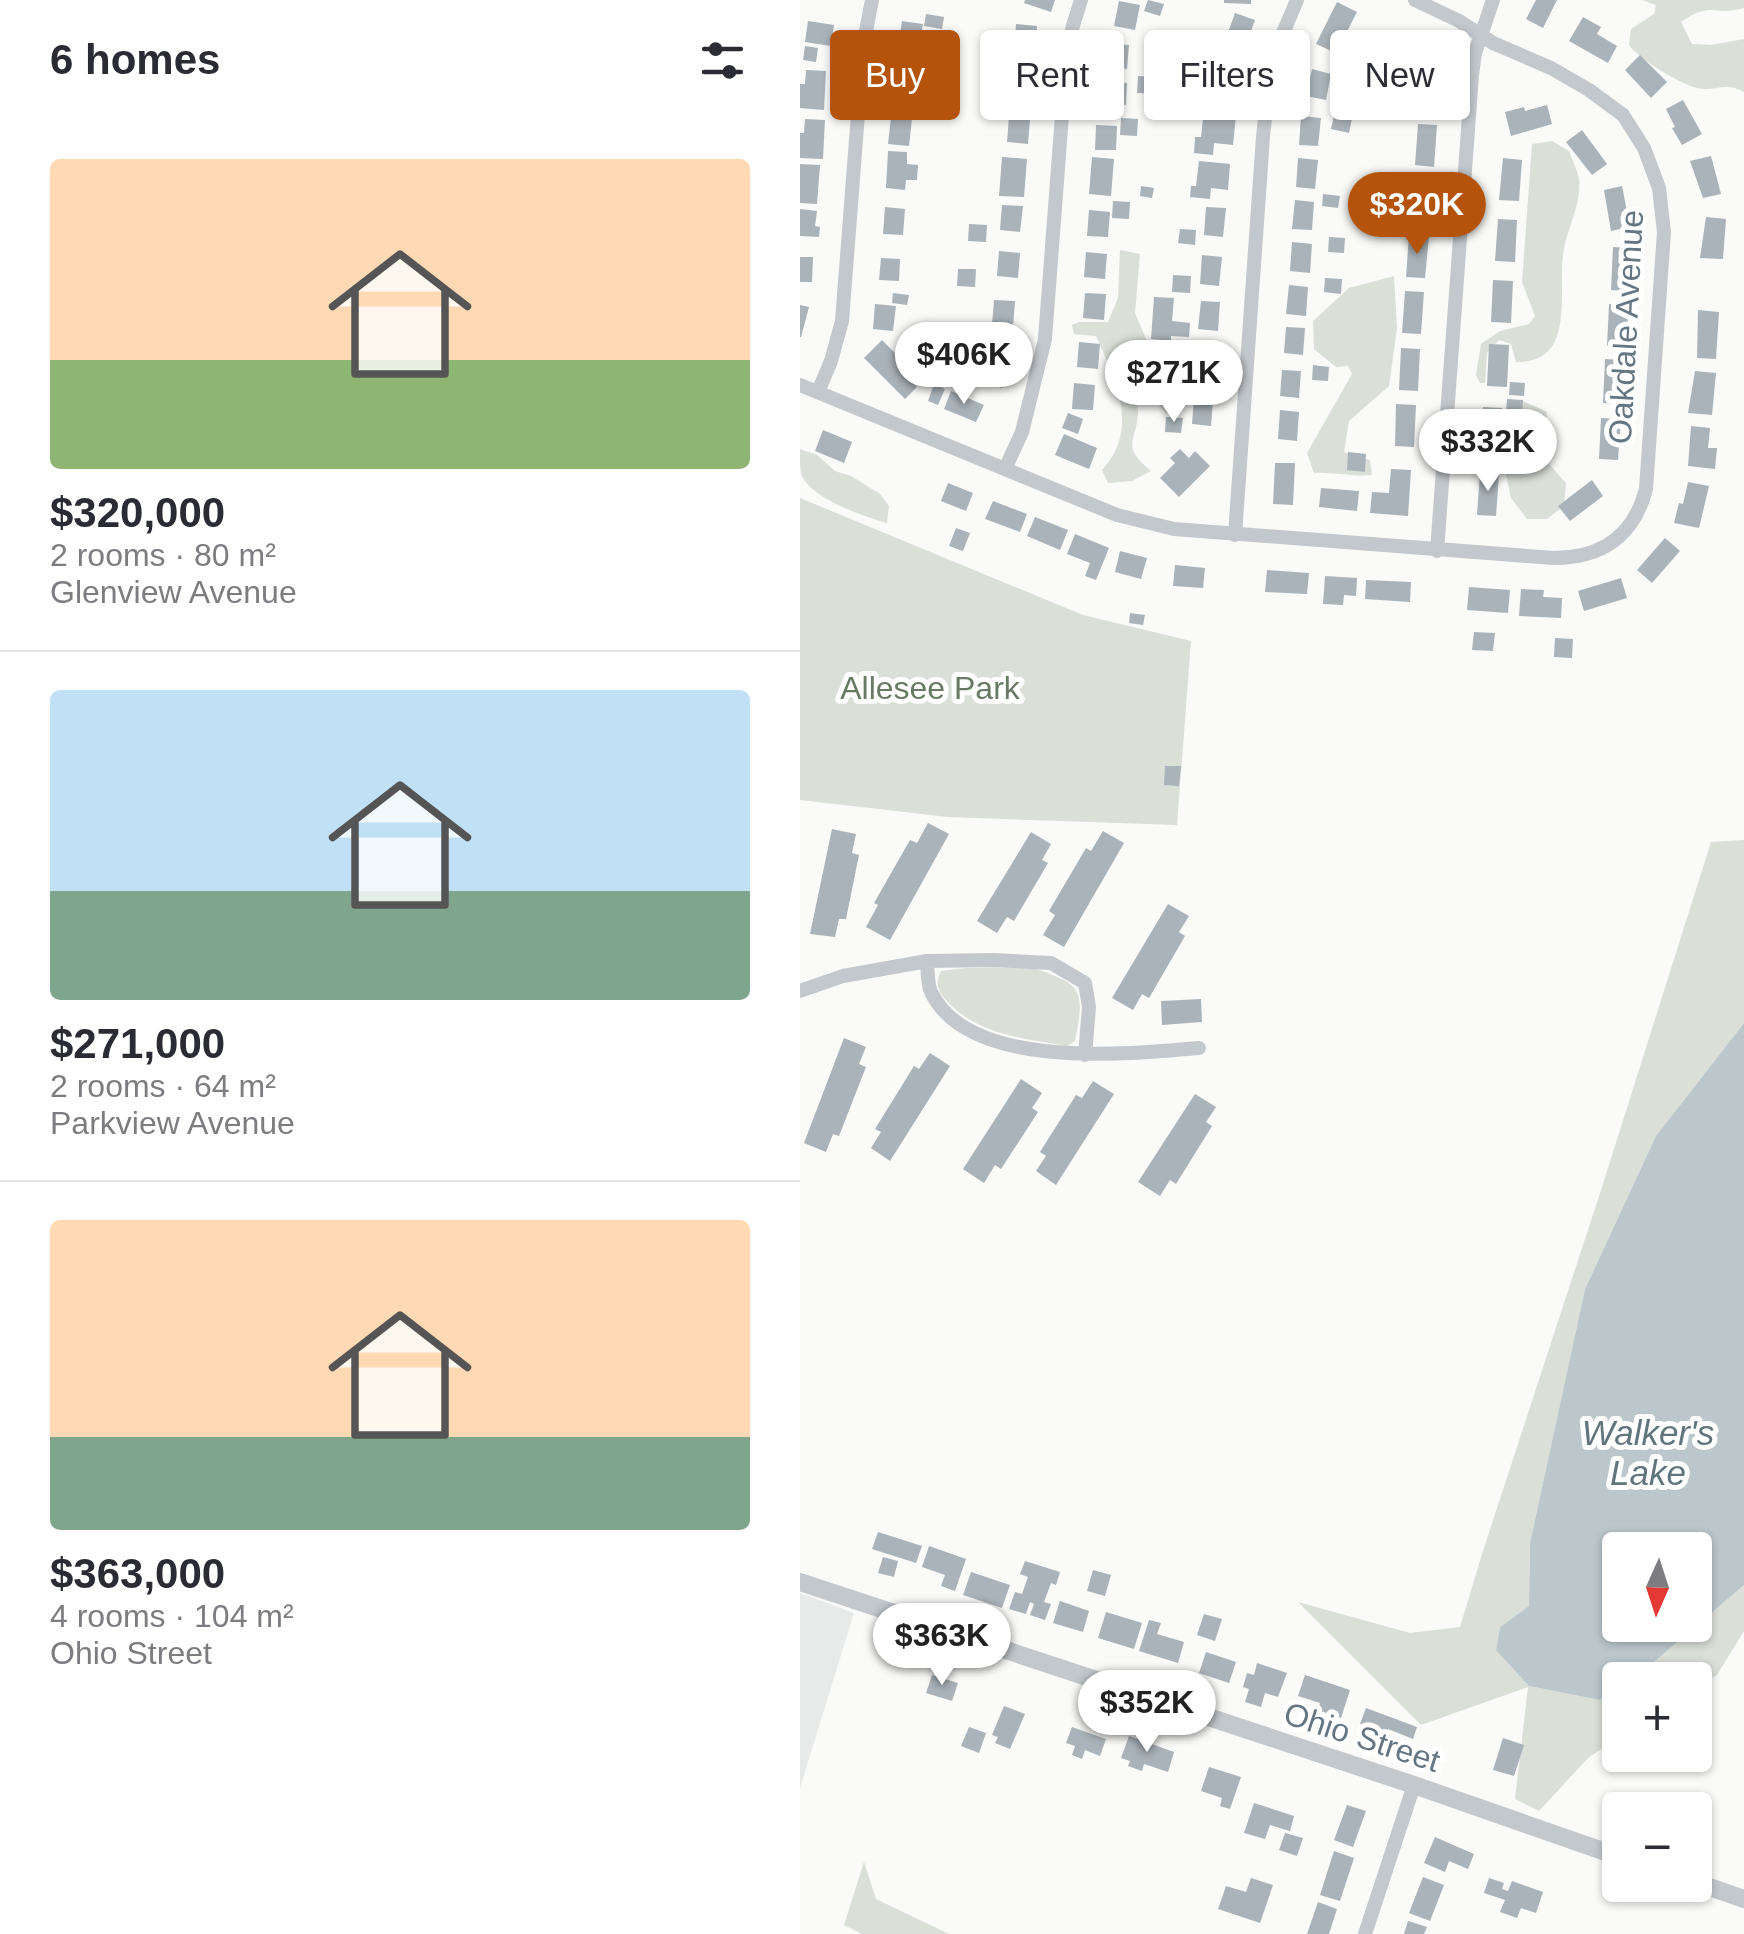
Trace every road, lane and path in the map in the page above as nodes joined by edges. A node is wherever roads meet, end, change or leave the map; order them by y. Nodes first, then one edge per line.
1 (872, 0) edge
2 (1081, 0) edge
3 (1298, 0) edge
4 (1414, 0) edge
5 (1493, 0) edge
6 (1480, 35) junction
7 (800, 384) edge
8 (818, 392) junction
9 (1005, 469) junction
10 (1235, 535) junction
11 (1438, 550) junction
12 (927, 962) junction
13 (800, 991) edge
14 (1199, 1048) dead end
15 (1085, 1055) junction
16 (800, 1582) edge
17 (1414, 1785) junction
18 (1602, 1850) edge
19 (1712, 1888) edge
20 (1744, 1899) edge
21 (1365, 1934) edge

1 - 8 street
2 - 9 street
3 - 10 street
4 - 6 street, Oakdale Avenue
5 - 6 street
6 - 11 street
6 - 11 street, Oakdale Avenue
7 - 8 street
8 - 9 street
9 - 10 street
10 - 11 street
12 - 13 street
12 - 15 street
12 - 15 street
14 - 15 street
16 - 17 street, Ohio Street
17 - 18 street, Ohio Street
17 - 21 street
19 - 20 street

